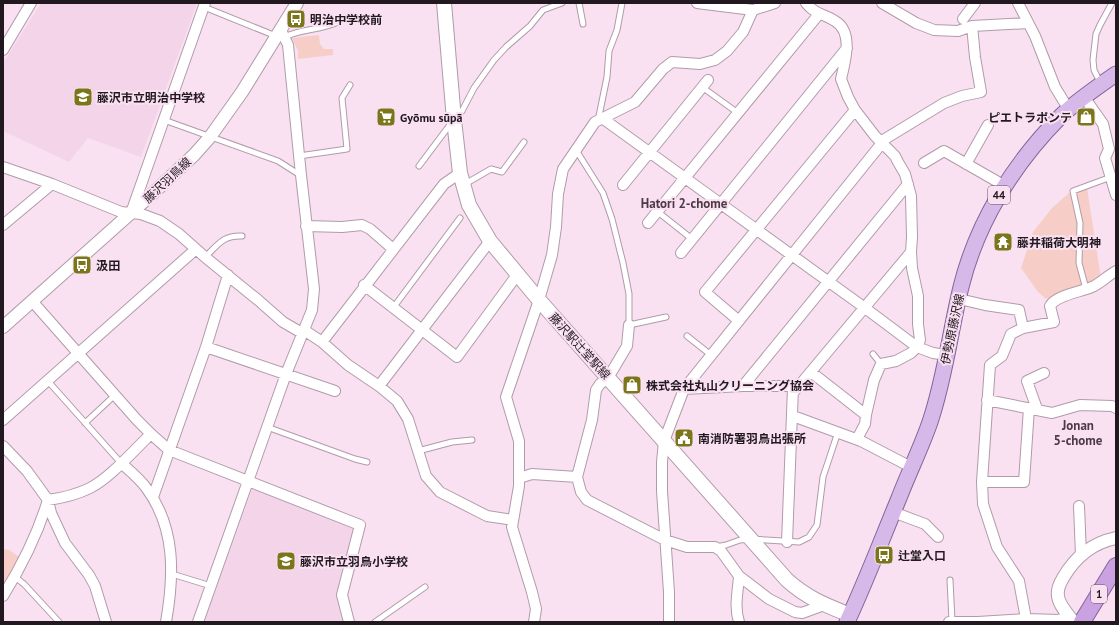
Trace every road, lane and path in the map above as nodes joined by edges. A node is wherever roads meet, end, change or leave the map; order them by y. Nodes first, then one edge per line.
1 (31, 3) edge
2 (297, 3) edge
3 (444, 3) edge
4 (562, 3) edge
5 (579, 3) edge
6 (622, 3) edge
7 (697, 3) edge
8 (775, 3) edge
9 (806, 3) edge
10 (882, 3) edge
11 (975, 3) edge
12 (1018, 3) edge
13 (1112, 3) edge
14 (204, 5) edge
15 (753, 10) junction
16 (819, 14) junction
17 (963, 19) dead end
18 (338, 22) dead end
19 (1028, 23) junction
20 (582, 24) dead end
21 (972, 26) junction
22 (281, 34) junction
23 (847, 48) junction
24 (3, 50) edge
25 (1116, 74) edge
26 (705, 84) joint
27 (1102, 84) junction
28 (350, 85) dead end
29 (1084, 97) junction
30 (855, 110) junction
31 (1069, 110) junction
32 (738, 113) junction
33 (602, 118) junction
34 (164, 120) junction
35 (454, 120) junction
36 (988, 124) dead end
37 (210, 137) junction
38 (524, 142) dead end
39 (881, 142) junction
40 (1112, 148) edge
41 (576, 150) junction
42 (649, 152) junction
43 (299, 156) junction
44 (924, 163) dead end
45 (966, 164) junction
46 (419, 166) dead end
47 (3, 167) edge
48 (301, 175) junction
49 (1111, 177) junction
50 (685, 178) junction
51 (462, 179) junction
52 (52, 184) junction
53 (908, 184) junction
54 (623, 185) dead end
55 (1005, 186) junction
56 (1116, 195) edge
57 (721, 204) junction
58 (658, 212) junction
59 (131, 213) junction
60 (460, 218) dead end
61 (648, 223) dead end
62 (3, 225) edge
63 (306, 226) junction
64 (757, 230) junction
65 (242, 236) dead end
66 (692, 239) junction
67 (490, 241) junction
68 (393, 249) junction
69 (196, 250) junction
70 (911, 252) junction
71 (681, 253) dead end
72 (791, 254) junction
73 (205, 257) junction
74 (1116, 271) edge
75 (228, 275) junction
76 (517, 275) junction
77 (828, 281) junction
78 (364, 285) junction
79 (1086, 289) junction
80 (959, 299) junction
81 (539, 300) junction
82 (32, 301) junction
83 (393, 308) junction
84 (865, 308) junction
85 (666, 317) dead end
86 (739, 321) junction
87 (629, 325) junction
88 (3, 327) edge
89 (1023, 328) junction
90 (421, 330) junction
91 (302, 333) junction
92 (687, 336) dead end
93 (322, 342) junction
94 (206, 347) junction
95 (917, 347) junction
96 (78, 353) junction
97 (873, 354) dead end
98 (711, 355) junction
99 (947, 355) junction
100 (881, 364) junction
101 (811, 372) junction
102 (1044, 373) dead end
103 (286, 374) junction
104 (608, 378) junction
105 (47, 380) junction
106 (379, 386) junction
107 (743, 386) junction
108 (684, 388) junction
109 (796, 388) junction
110 (335, 391) dead end
111 (115, 395) junction
112 (987, 400) junction
113 (1116, 408) edge
114 (1033, 409) junction
115 (793, 416) junction
116 (866, 416) junction
117 (3, 420) edge
118 (85, 422) junction
119 (267, 427) junction
120 (838, 432) junction
121 (151, 434) junction
122 (857, 439) junction
123 (472, 440) dead end
124 (664, 441) junction
125 (3, 446) edge
126 (170, 450) junction
127 (418, 451) junction
128 (367, 462) dead end
129 (121, 463) junction
130 (912, 467) junction
131 (577, 477) junction
132 (518, 478) junction
133 (248, 482) junction
134 (982, 482) junction
135 (153, 497) junction
136 (48, 500) junction
137 (1079, 506) dead end
138 (893, 512) junction
139 (513, 520) junction
140 (938, 537) dead end
141 (1116, 538) edge
142 (750, 539) junction
143 (665, 540) junction
144 (787, 542) junction
145 (715, 547) junction
146 (1081, 555) junction
147 (1116, 566) edge
148 (172, 574) junction
149 (739, 576) junction
150 (15, 577) junction
151 (950, 580) dead end
152 (211, 586) junction
153 (425, 587) dead end
154 (3, 596) edge
155 (824, 605) junction
156 (848, 618) edge
157 (1026, 619) junction
158 (1075, 620) edge
159 (59, 622) edge
160 (106, 622) edge
161 (166, 622) edge
162 (198, 622) edge
163 (349, 622) edge
164 (374, 622) edge
165 (534, 622) edge
166 (669, 622) edge
167 (739, 622) edge
168 (950, 622) edge
169 (977, 622) edge

1 - 24 street
2 - 22 street, 藤沢羽鳥線
3 - 35 main road, 藤沢駅辻堂駅線
4 - 35 lane
5 - 20 lane
6 - 33 lane
7 - 15 street
8 - 15 street
9 - 16 street
10 - 21 street
11 - 17 street
12 - 19 street
13 - 27 lane
14 - 22 lane
14 - 34 street
15 - 33 street
16 - 23 street
16 - 32 street
18 - 22 lane
19 - 21 street
19 - 31 street
21 - 39 street
22 - 37 street, 藤沢羽鳥線
22 - 43 street
23 - 30 street
23 - 57 street
25 - 27 main road, 伊勢原藤沢線 / 44
26 - 32 lane
26 - 42 street
27 - 29 main road, 伊勢原藤沢線 / 44
28 - 43 lane
29 - 31 main road, 伊勢原藤沢線 / 44
29 - 40 street
30 - 39 street
30 - 64 street
31 - 55 main road, 伊勢原藤沢線 / 44
32 - 50 street
33 - 41 street
33 - 42 street
34 - 37 lane
34 - 59 street
35 - 46 lane
35 - 51 main road, 藤沢駅辻堂駅線
36 - 45 street
37 - 48 lane
37 - 59 street, 藤沢羽鳥線
38 - 51 lane
39 - 53 street
39 - 72 street
40 - 49 street
41 - 81 street
41 - 87 lane
42 - 50 street
42 - 54 street
43 - 48 street
44 - 45 street
45 - 55 street
47 - 52 street
48 - 63 street
49 - 56 street
49 - 79 lane
50 - 57 street
50 - 58 street
51 - 67 main road, 藤沢駅辻堂駅線
51 - 68 street
52 - 59 street
52 - 62 street
53 - 70 street
53 - 77 street
55 - 80 main road, 伊勢原藤沢線 / 44
57 - 64 street
57 - 66 street
58 - 61 street
58 - 66 lane
59 - 69 street
59 - 82 street, 藤沢羽鳥線
60 - 83 lane
63 - 68 street
63 - 91 street
64 - 72 street
64 - 86 street
65 - 73 lane
66 - 71 street
67 - 76 main road, 藤沢駅辻堂駅線
67 - 90 street
68 - 78 street
69 - 73 street
69 - 96 street
70 - 84 street
70 - 95 street
72 - 77 street
72 - 86 street
73 - 75 street
74 - 79 street
75 - 91 street
75 - 94 street
76 - 81 main road, 藤沢駅辻堂駅線
76 - 90 street
77 - 84 street
77 - 107 street
78 - 83 street
78 - 93 street
79 - 89 street
80 - 89 street
80 - 99 main road, 伊勢原藤沢線 / 44
81 - 104 main road, 藤沢駅辻堂駅線
81 - 132 street
82 - 88 street, 藤沢羽鳥線
82 - 96 street
83 - 90 street
84 - 95 street
84 - 101 street
85 - 87 lane
86 - 98 street
87 - 104 street
89 - 112 street
90 - 106 street
91 - 93 street
91 - 103 street
92 - 98 lane
93 - 106 street
94 - 103 street
94 - 126 street
95 - 99 street
95 - 100 street
96 - 105 street
96 - 111 street
97 - 100 lane
98 - 108 street
99 - 130 main road, 伊勢原藤沢線 / 44
100 - 116 street
101 - 109 street
101 - 116 street
102 - 114 street
103 - 110 street
103 - 119 street
104 - 124 main road, 藤沢駅辻堂駅線
104 - 131 street
105 - 117 street
105 - 118 lane
106 - 127 street
107 - 108 street
107 - 109 street
108 - 124 street
109 - 115 street
111 - 118 lane
111 - 121 street
112 - 114 street
112 - 134 street
113 - 114 street
114 - 134 street
115 - 120 street
115 - 144 street
116 - 122 street
118 - 129 lane
119 - 128 lane
119 - 133 street
120 - 122 street
120 - 144 lane
121 - 126 street
121 - 129 street
122 - 130 street
123 - 127 lane
124 - 142 main road, 藤沢駅辻堂駅線
124 - 143 street
125 - 136 street
126 - 133 street
126 - 135 street
127 - 139 street
129 - 135 street
129 - 136 street
130 - 138 main road, 伊勢原藤沢線 / 44
131 - 132 street
131 - 143 street
132 - 139 street
133 - 152 street
133 - 163 street
134 - 157 street
135 - 148 street
136 - 150 street
136 - 160 street
137 - 146 street
138 - 140 street
138 - 156 main road, 伊勢原藤沢線 / 44
139 - 165 street
141 - 146 street
142 - 144 lane
142 - 145 lane
142 - 155 main road, 藤沢駅辻堂駅線
143 - 145 street
143 - 166 street
145 - 149 street
146 - 158 street
147 - 158 highway, 1
148 - 152 lane
148 - 161 street
149 - 155 street
149 - 167 street
150 - 154 street
150 - 159 lane
151 - 168 lane
152 - 162 street
153 - 164 lane
155 - 156 main road, 藤沢駅辻堂駅線
157 - 158 street
157 - 169 street
168 - 169 street

